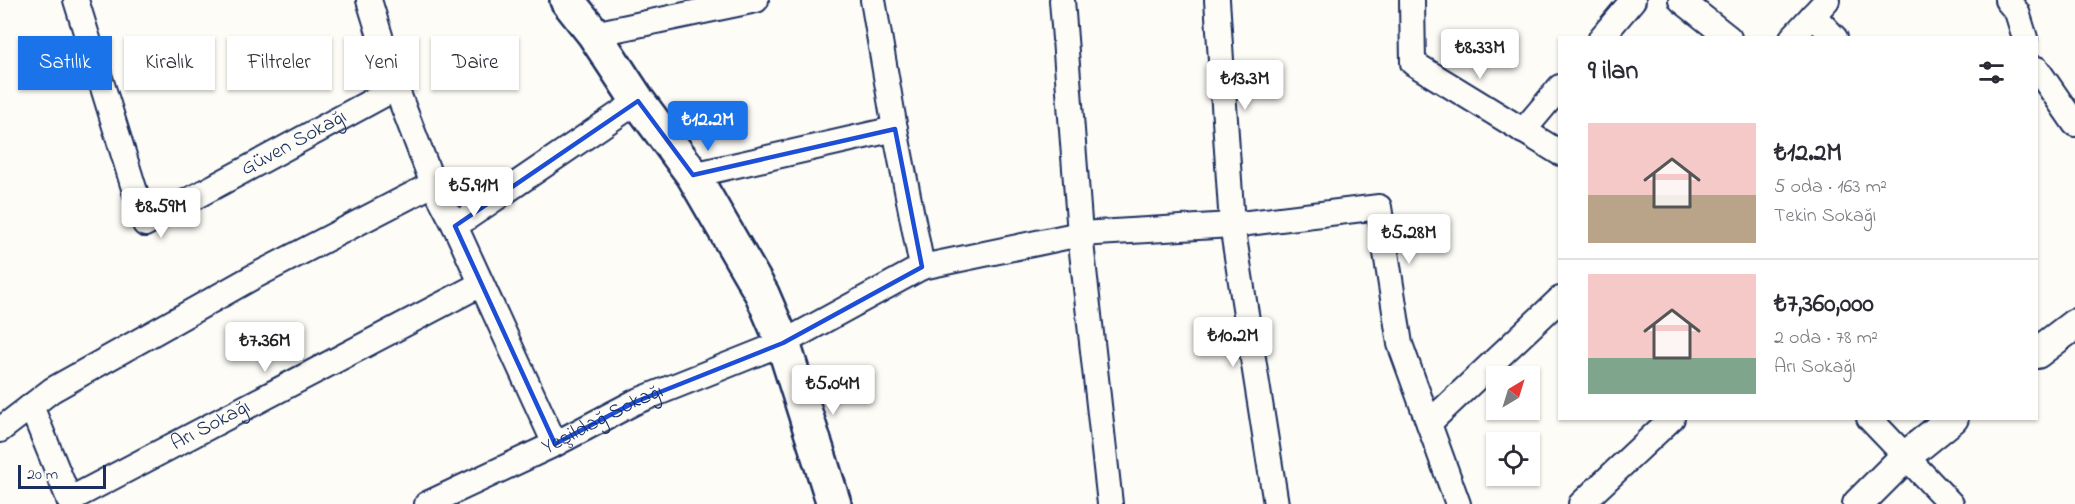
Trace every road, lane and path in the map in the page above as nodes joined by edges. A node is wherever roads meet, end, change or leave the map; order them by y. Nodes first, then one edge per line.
1 (76, 0) edge
2 (369, 0) edge
3 (567, 0) edge
4 (756, 0) edge
5 (873, 0) edge
6 (1062, 0) edge
7 (1217, 0) edge
8 (1633, 0) edge
9 (1681, 0) edge
10 (2007, 0) edge
11 (718, 4) edge
12 (1417, 6) edge
13 (1820, 8) edge
14 (594, 34) junction
15 (380, 36) edge
16 (1603, 36) edge
17 (1726, 36) edge
18 (1794, 36) edge
19 (1834, 36) edge
20 (2024, 36) edge
21 (2038, 70) edge
22 (1558, 89) edge
23 (392, 90) edge
24 (397, 90) edge
25 (638, 101) junction
26 (2075, 124) edge
27 (895, 129) junction
28 (1523, 131) junction
29 (1558, 152) edge
30 (693, 175) junction
31 (433, 184) junction
32 (1232, 225) junction
33 (455, 226) junction
34 (1080, 234) junction
35 (922, 267) junction
36 (481, 284) junction
37 (1558, 301) edge
38 (2075, 324) edge
39 (783, 343) junction
40 (2038, 352) edge
41 (31, 406) junction
42 (1669, 420) edge
43 (1871, 420) edge
44 (1951, 420) edge
45 (1429, 423) junction
46 (0, 430) edge
47 (555, 444) junction
48 (1905, 457) junction
49 (70, 502) edge
50 (427, 504) edge
51 (834, 504) edge
52 (1110, 504) edge
53 (1276, 504) edge
54 (1458, 504) edge
55 (1581, 504) edge
56 (1858, 504) edge
57 (1951, 504) edge

1 - 23 street, Güven Sokağı
2 - 15 street
3 - 14 main road
4 - 11 street
5 - 27 street
6 - 34 street
7 - 32 street
8 - 16 street
9 - 17 street
10 - 20 street
11 - 14 street
12 - 28 street
13 - 18 street
13 - 19 street
14 - 25 main road
21 - 26 street
22 - 28 street
24 - 31 street
25 - 30 main road
25 - 33 street
27 - 30 street
27 - 35 street
28 - 29 street
30 - 39 main road
31 - 33 street
31 - 41 street
32 - 34 street, Yeşildağ Sokağı
32 - 45 street, Yeşildağ Sokağı
32 - 53 street
33 - 36 street
34 - 35 street, Yeşildağ Sokağı
34 - 52 street
35 - 39 street, Yeşildağ Sokağı
36 - 47 street
36 - 49 street, Arı Sokağı
37 - 45 street
38 - 40 street
39 - 47 street, Yeşildağ Sokağı
39 - 51 main road
41 - 46 street
41 - 49 street
42 - 55 street
43 - 48 street
44 - 48 street
45 - 54 street
47 - 50 street, Yeşildağ Sokağı
48 - 56 street
48 - 57 street

